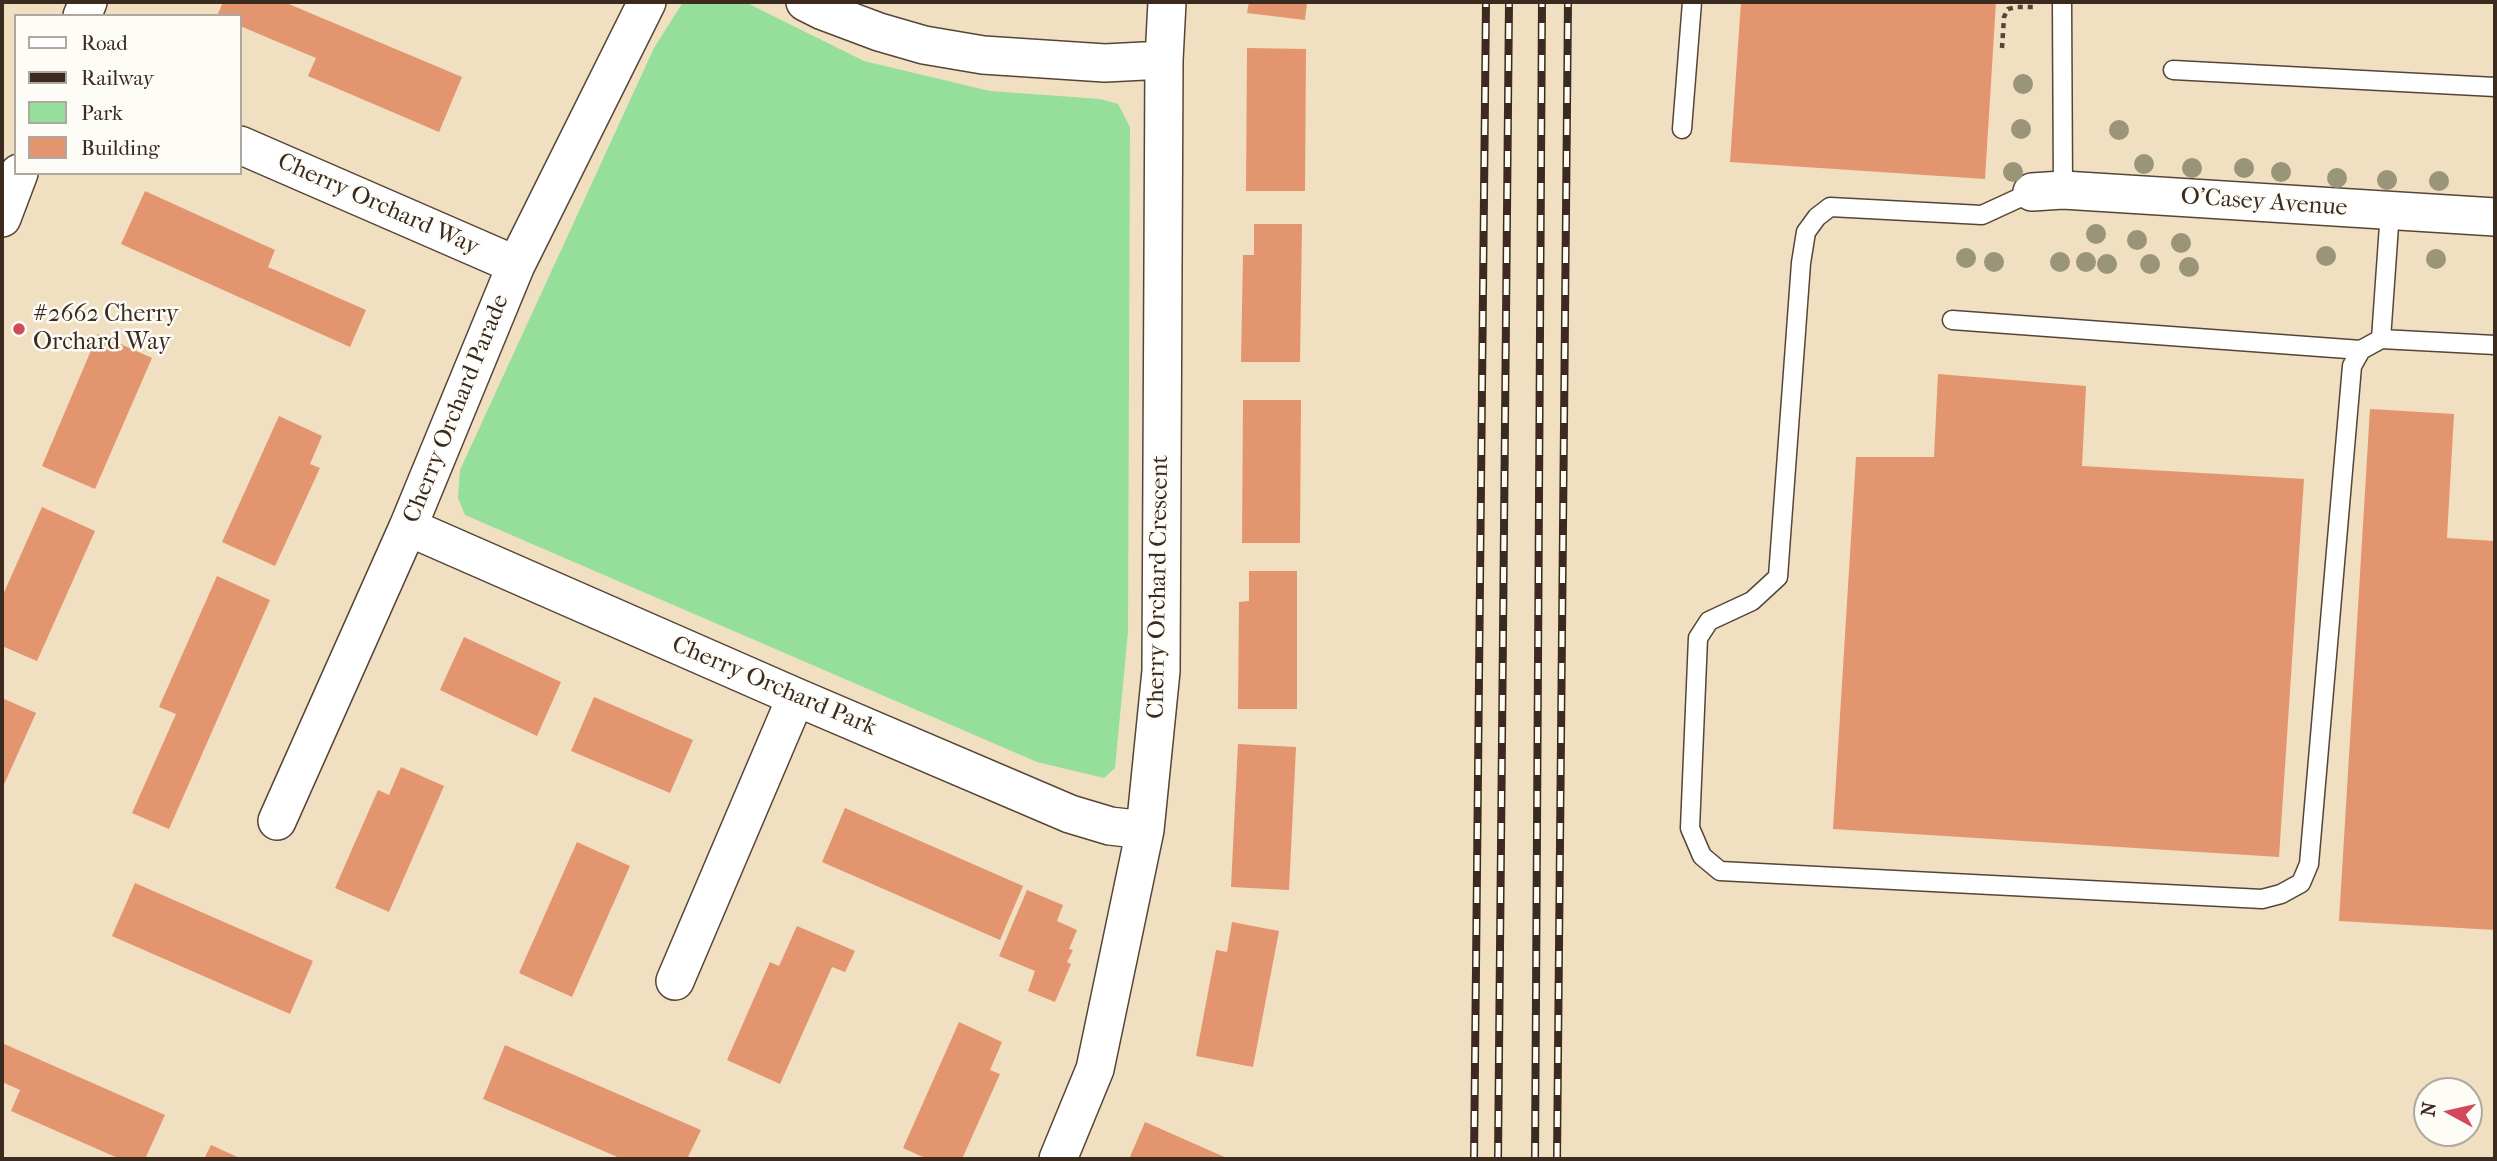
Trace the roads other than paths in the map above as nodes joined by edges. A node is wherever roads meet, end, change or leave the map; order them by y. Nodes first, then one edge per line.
1 (648, 2) edge
2 (805, 2) edge
3 (1167, 2) edge
4 (1692, 2) edge
5 (2063, 2) edge
6 (1164, 60) junction
7 (2173, 70) dead end
8 (2495, 87) edge
9 (1682, 129) dead end
10 (242, 146) edge
11 (18, 175) edge
12 (2048, 191) junction
13 (2390, 211) junction
14 (2495, 217) edge
15 (2, 218) edge
16 (516, 265) junction
17 (1952, 320) dead end
18 (2381, 339) junction
19 (2495, 345) edge
20 (2361, 350) junction
21 (408, 527) junction
22 (796, 697) junction
23 (276, 821) dead end
24 (1145, 831) junction
25 (675, 981) dead end
26 (1058, 1159) edge

1 - 16 street, Cherry Orchard Parade
2 - 6 street
3 - 6 street, Cherry Orchard Crescent
4 - 9 lane
5 - 12 lane
6 - 24 street, Cherry Orchard Crescent
7 - 8 lane
10 - 16 street, Cherry Orchard Way
11 - 15 street
12 - 13 street, O'Casey Avenue
12 - 20 lane
13 - 14 street, O'Casey Avenue
13 - 18 lane
16 - 21 street, Cherry Orchard Parade
17 - 20 lane
18 - 19 lane
18 - 20 lane
21 - 22 street, Cherry Orchard Park
21 - 23 street, Cherry Orchard Parade
22 - 24 street, Cherry Orchard Park
22 - 25 street
24 - 26 street, Cherry Orchard Crescent

